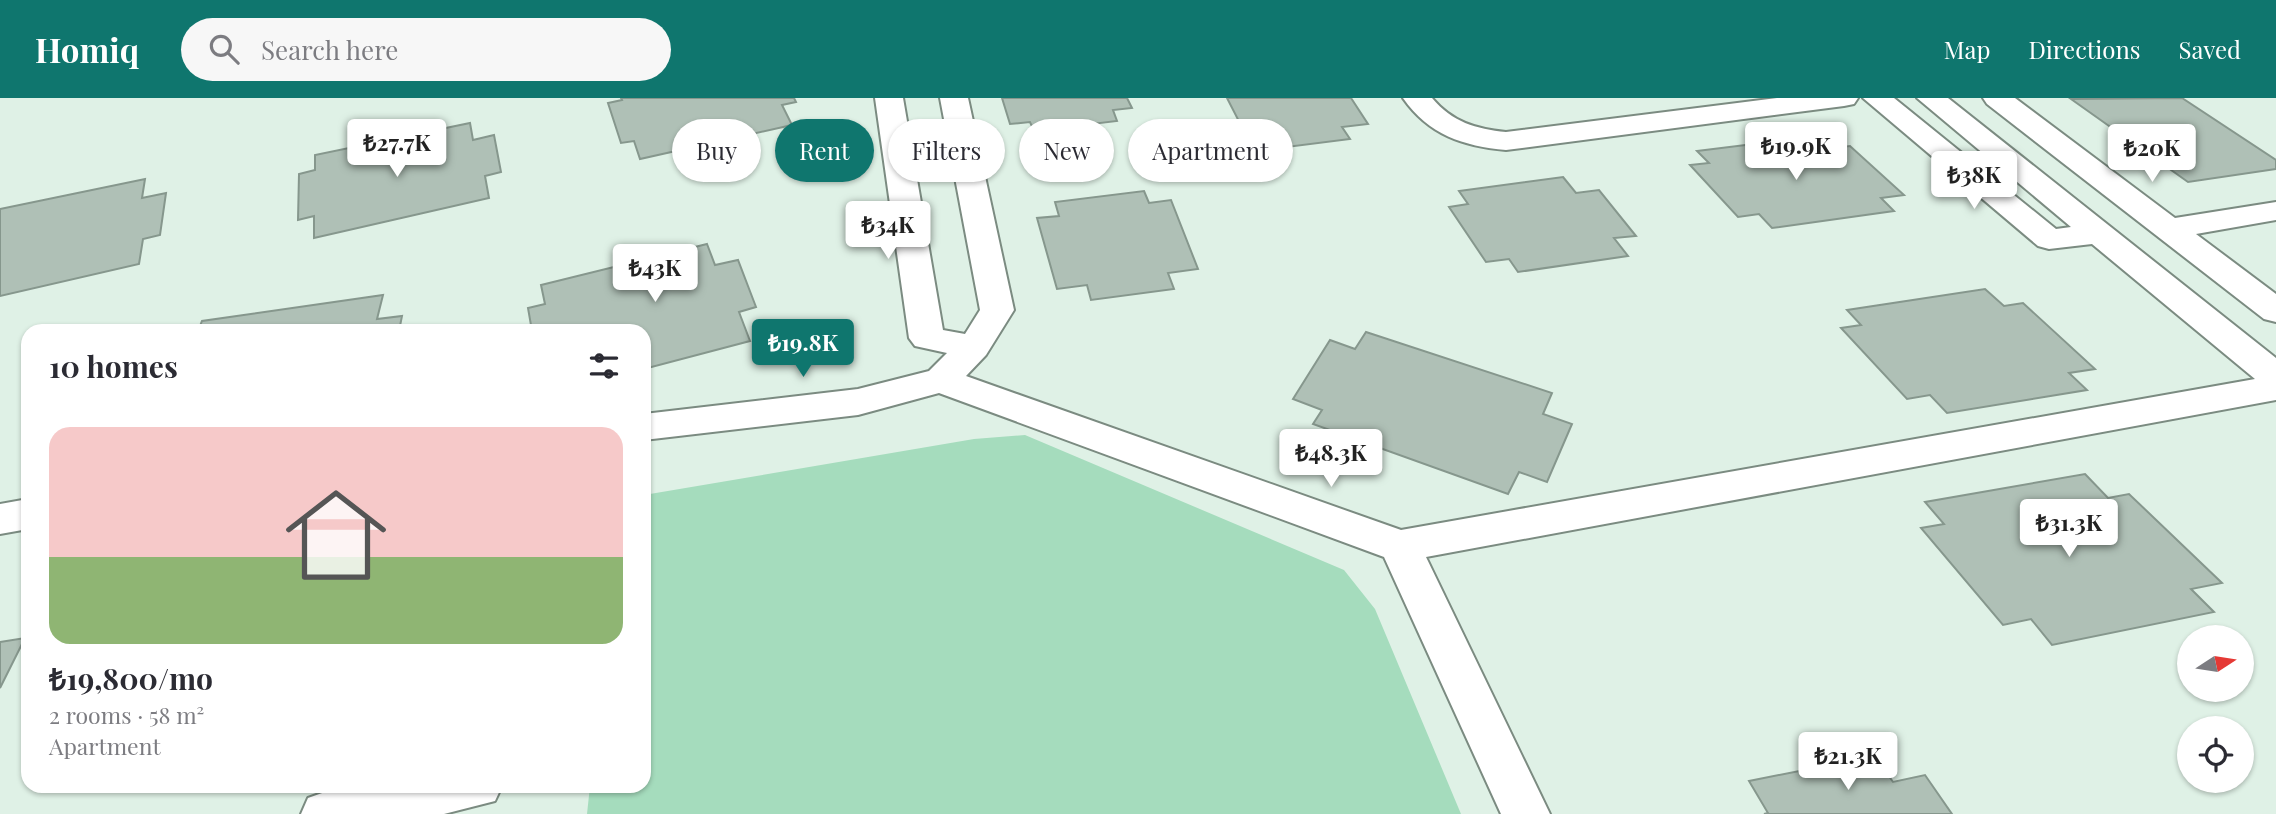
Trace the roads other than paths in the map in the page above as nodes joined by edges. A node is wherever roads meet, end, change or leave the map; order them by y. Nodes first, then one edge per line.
1 (889, 98) edge
2 (954, 98) edge
3 (1417, 98) edge
4 (1844, 98) edge
5 (1877, 98) edge
6 (1931, 98) edge
7 (1997, 98) edge
8 (2276, 211) edge
9 (2168, 229) junction
10 (2099, 234) junction
11 (2276, 311) edge
12 (974, 347) junction
13 (2276, 377) edge
14 (941, 380) junction
15 (2276, 388) edge
16 (651, 426) edge
17 (21, 515) edge
18 (0, 519) edge
19 (1400, 547) junction
20 (440, 793) edge
21 (476, 793) edge
22 (325, 814) edge
23 (472, 814) edge
24 (1525, 814) edge

1 - 12 street
2 - 12 street
3 - 4 street
5 - 10 street
6 - 10 street
7 - 9 street
8 - 9 street
9 - 11 street
10 - 13 street
12 - 14 street
14 - 16 street
14 - 19 street
15 - 19 street
17 - 18 street
19 - 24 street
20 - 22 street
21 - 23 street

